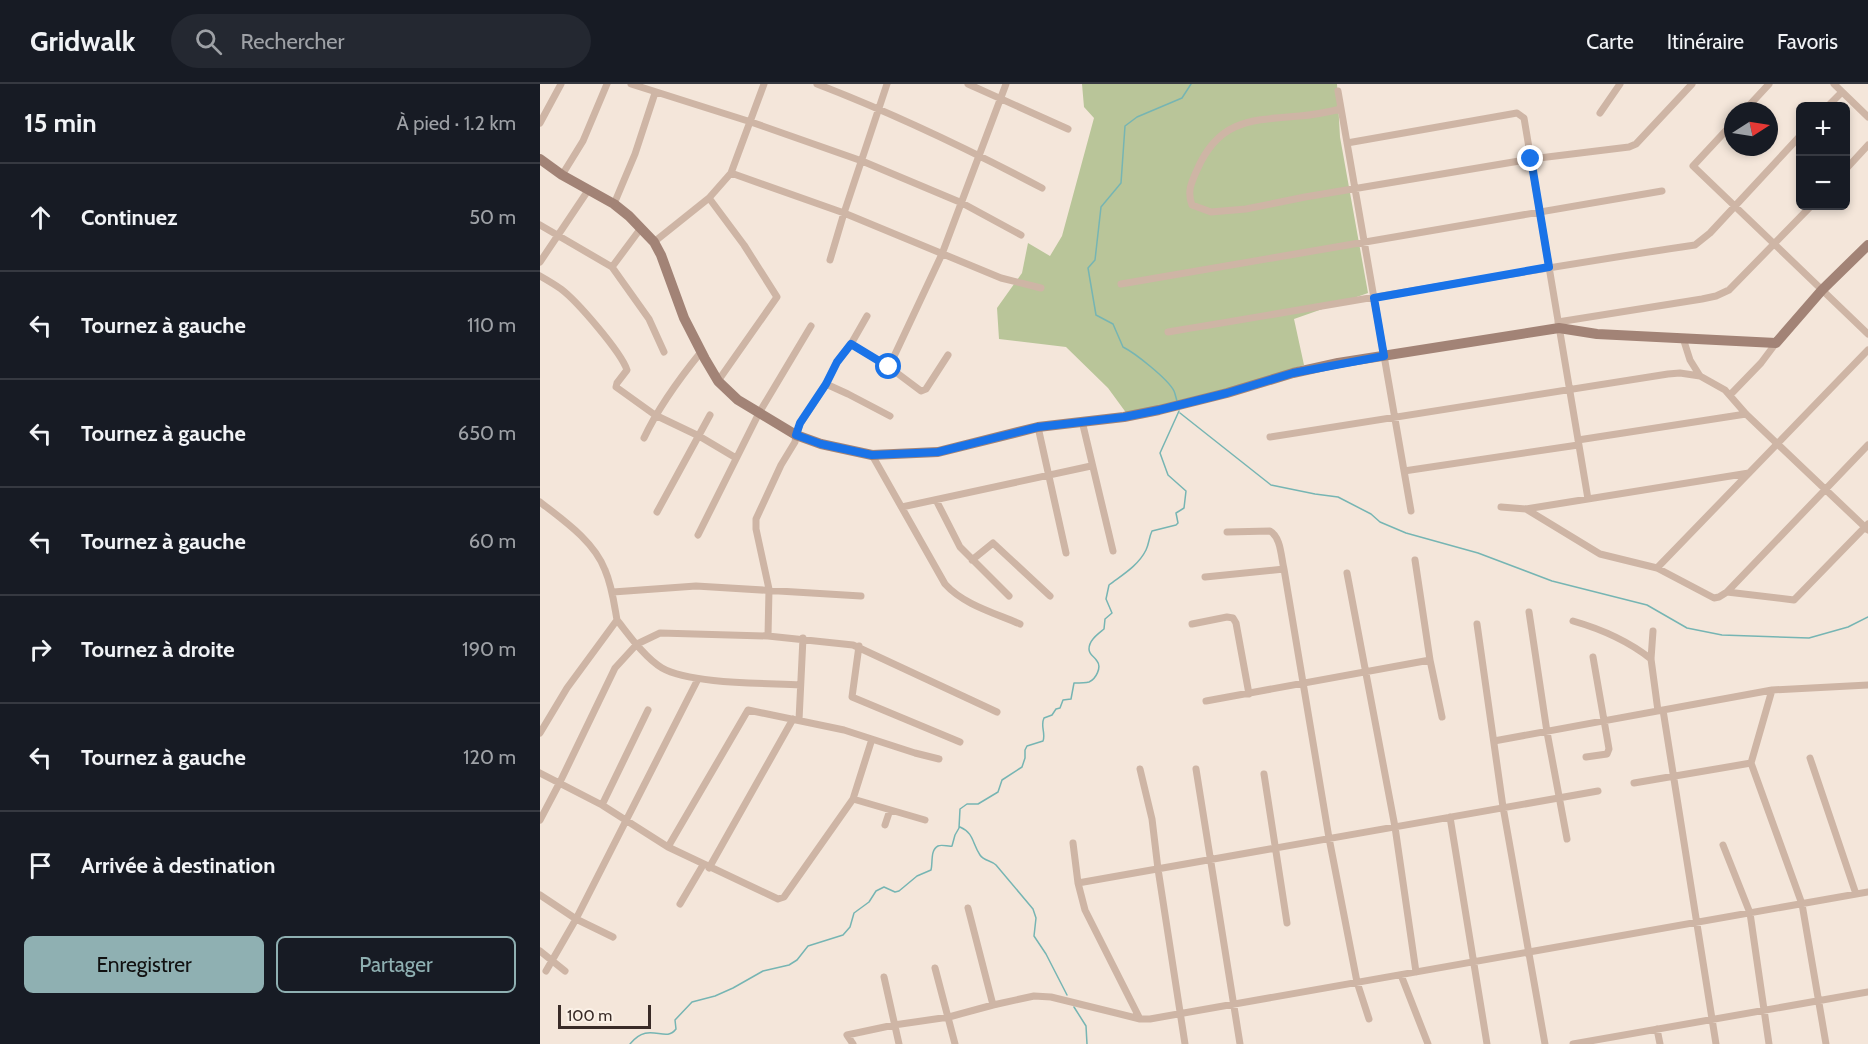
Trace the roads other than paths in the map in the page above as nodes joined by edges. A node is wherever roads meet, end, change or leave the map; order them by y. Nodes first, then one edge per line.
1 (561, 84) edge
2 (607, 84) edge
3 (631, 84) edge
4 (764, 84) edge
5 (817, 84) edge
6 (887, 84) edge
7 (968, 84) edge
8 (1006, 84) edge
9 (1620, 84) edge
10 (1692, 84) edge
11 (1769, 84) edge
12 (1834, 84) edge
13 (1338, 91) dead end
14 (1842, 92) junction
15 (655, 93) junction
16 (1000, 100) junction
17 (1752, 102) edge
18 (1832, 102) edge
19 (878, 107) junction
20 (1341, 109) junction
21 (1600, 113) dead end
22 (1868, 117) edge
23 (751, 122) junction
24 (540, 123) edge
25 (1068, 129) dead end
26 (1724, 133) edge
27 (1796, 140) edge
28 (1347, 143) junction
29 (1868, 145) edge
30 (979, 154) junction
31 (540, 159) edge
32 (1531, 159) junction
33 (862, 161) junction
34 (1850, 164) edge
35 (731, 173) junction
36 (562, 175) junction
37 (1042, 188) dead end
38 (589, 189) junction
39 (1355, 189) junction
40 (1662, 191) dead end
41 (709, 198) junction
42 (614, 204) junction
43 (962, 204) junction
44 (1735, 206) junction
45 (1807, 210) edge
46 (1540, 212) junction
47 (844, 213) junction
48 (540, 225) edge
49 (641, 228) junction
50 (1021, 235) dead end
51 (559, 237) junction
52 (654, 242) junction
53 (1364, 242) junction
54 (1775, 245) junction
55 (1868, 245) edge
56 (942, 254) junction
57 (830, 260) dead end
58 (540, 262) edge
59 (612, 267) junction
60 (1549, 267) junction
61 (540, 276) edge
62 (1121, 284) dead end
63 (1041, 288) dead end
64 (1822, 290) junction
65 (1374, 298) junction
66 (867, 316) dead end
67 (1558, 325) junction
68 (811, 326) dead end
69 (1168, 332) dead end
70 (1868, 334) edge
71 (1683, 338) junction
72 (1776, 343) junction
73 (851, 344) junction
74 (1868, 350) edge
75 (664, 352) dead end
76 (701, 352) junction
77 (948, 355) dead end
78 (1384, 356) junction
79 (889, 367) junction
80 (1700, 376) junction
81 (718, 381) junction
82 (826, 384) junction
83 (1569, 389) junction
84 (1731, 394) junction
85 (759, 413) junction
86 (710, 414) dead end
87 (1746, 414) junction
88 (655, 415) junction
89 (890, 416) dead end
90 (1395, 417) junction
91 (1082, 421) junction
92 (1038, 427) junction
93 (699, 435) junction
94 (796, 435) junction
95 (1270, 437) dead end
96 (644, 438) dead end
97 (1578, 442) junction
98 (1778, 444) junction
99 (1868, 446) edge
100 (872, 455) junction
101 (736, 458) junction
102 (1091, 466) junction
103 (1404, 471) junction
104 (1749, 473) junction
105 (1049, 476) junction
106 (1826, 489) junction
107 (1588, 499) junction
108 (936, 500) junction
109 (540, 502) edge
110 (902, 507) junction
111 (1501, 507) dead end
112 (1526, 509) junction
113 (1411, 511) dead end
114 (657, 512) dead end
115 (1867, 527) edge
116 (1227, 532) dead end
117 (698, 535) dead end
118 (1113, 552) dead end
119 (1066, 553) dead end
120 (972, 560) junction
121 (1415, 560) dead end
122 (1657, 568) junction
123 (1284, 569) junction
124 (1347, 573) dead end
125 (1205, 578) dead end
126 (769, 589) junction
127 (613, 592) junction
128 (1726, 592) junction
129 (861, 596) dead end
130 (1009, 596) dead end
131 (1050, 596) dead end
132 (1529, 612) dead end
133 (617, 620) junction
134 (1573, 621) dead end
135 (1020, 624) dead end
136 (1192, 624) dead end
137 (1477, 624) dead end
138 (1653, 630) dead end
139 (768, 636) junction
140 (803, 638) junction
141 (637, 644) junction
142 (859, 646) junction
143 (1593, 657) dead end
144 (1650, 659) junction
145 (1430, 660) junction
146 (1366, 672) junction
147 (698, 679) junction
148 (1303, 684) junction
149 (800, 685) junction
150 (1868, 685) edge
151 (1772, 690) junction
152 (1249, 694) junction
153 (1206, 702) dead end
154 (648, 710) dead end
155 (1661, 710) junction
156 (997, 712) dead end
157 (1442, 717) dead end
158 (796, 720) junction
159 (1604, 721) junction
160 (1547, 732) junction
161 (540, 733) edge
162 (872, 739) junction
163 (1494, 741) junction
164 (960, 742) dead end
165 (1586, 757) dead end
166 (1810, 758) dead end
167 (939, 759) dead end
168 (1751, 763) junction
169 (1140, 769) dead end
170 (1196, 769) dead end
171 (540, 772) edge
172 (1264, 774) dead end
173 (1673, 777) junction
174 (560, 782) junction
175 (1634, 783) dead end
176 (1598, 790) dead end
177 (1559, 798) junction
178 (854, 799) junction
179 (602, 806) junction
180 (1503, 807) junction
181 (890, 810) junction
182 (1450, 817) junction
183 (626, 819) junction
184 (540, 820) edge
185 (925, 820) dead end
186 (885, 825) dead end
187 (1395, 827) junction
188 (1329, 838) junction
189 (1567, 838) dead end
190 (1073, 843) dead end
191 (1723, 844) dead end
192 (668, 847) junction
193 (1276, 848) junction
194 (1210, 860) junction
195 (706, 866) junction
196 (1158, 869) junction
197 (1078, 883) junction
198 (1868, 892) edge
199 (1856, 894) junction
200 (540, 896) edge
201 (680, 904) dead end
202 (1802, 904) junction
203 (968, 908) dead end
204 (1750, 913) junction
205 (576, 919) junction
206 (1287, 923) dead end
207 (1696, 923) junction
208 (614, 938) dead end
209 (540, 951) edge
210 (1529, 952) junction
211 (552, 960) junction
212 (1473, 962) junction
213 (935, 968) dead end
214 (546, 971) dead end
215 (565, 971) dead end
216 (1416, 972) junction
217 (1401, 975) junction
218 (884, 977) dead end
219 (1357, 982) junction
220 (1868, 992) edge
221 (1818, 1001) junction
222 (993, 1005) junction
223 (1233, 1005) junction
224 (1763, 1010) junction
225 (1179, 1014) junction
226 (950, 1017) junction
227 (1140, 1019) junction
228 (1369, 1019) dead end
229 (1712, 1020) junction
230 (894, 1025) junction
231 (1658, 1029) junction
232 (1604, 1041) edge
233 (853, 1044) edge
234 (899, 1044) edge
235 (955, 1044) edge
236 (1185, 1044) edge
237 (1240, 1044) edge
238 (1428, 1044) edge
239 (1487, 1044) edge
240 (1545, 1044) edge
241 (1573, 1044) edge
242 (1660, 1044) edge
243 (1716, 1044) edge
244 (1769, 1044) edge
245 (1826, 1044) edge

1 - 24 street
2 - 36 street
3 - 15 street
4 - 23 street
5 - 19 street
6 - 19 street
7 - 16 street
8 - 16 street
9 - 21 street
10 - 32 street
11 - 17 street
12 - 14 street
13 - 20 street
14 - 18 street
14 - 22 street
15 - 23 street
15 - 42 street
16 - 25 street
16 - 30 street
19 - 30 street
19 - 33 street
20 - 28 street
20 - 39 street
23 - 33 street
23 - 35 street
26 - 44 street
27 - 44 street
28 - 32 street
28 - 39 street
29 - 34 street
30 - 37 street
30 - 43 street
31 - 36 street
32 - 39 street
32 - 46 street
33 - 43 street
33 - 47 street
35 - 41 street
35 - 47 street
36 - 38 street
38 - 42 street
38 - 51 street
39 - 53 street
40 - 46 street
41 - 52 street
41 - 81 street
42 - 49 street
43 - 50 street
43 - 56 street
44 - 54 street
44 - 60 street
45 - 54 street
46 - 53 street
46 - 60 street
47 - 56 street
47 - 57 street
48 - 51 street
49 - 52 street
49 - 59 street
51 - 58 street
51 - 59 street
52 - 76 street
53 - 62 street
53 - 65 street
54 - 64 street
54 - 67 street
55 - 64 street
56 - 63 street
56 - 79 street
59 - 75 street
60 - 65 street
60 - 67 street
61 - 88 street
64 - 70 street
64 - 72 street
65 - 69 street
65 - 78 street
66 - 73 street
67 - 71 street
67 - 78 street
67 - 83 street
68 - 85 street
71 - 72 street
71 - 80 street
72 - 84 street
73 - 79 street
73 - 82 street
74 - 98 street
76 - 81 street
76 - 88 street
77 - 79 street
78 - 90 street
78 - 91 street
80 - 83 street
80 - 84 street
81 - 85 street
82 - 89 street
82 - 94 street
83 - 90 street
83 - 97 street
84 - 87 street
85 - 94 street
85 - 101 street
86 - 93 street
87 - 97 street
87 - 98 street
88 - 93 street
88 - 96 street
90 - 95 street
90 - 103 street
91 - 92 street
91 - 102 street
92 - 100 street
92 - 105 street
93 - 101 street
93 - 114 street
94 - 100 street
94 - 126 street
97 - 103 street
97 - 107 street
98 - 104 street
98 - 106 street
99 - 106 street
100 - 110 street
101 - 117 street
102 - 105 street
102 - 118 street
103 - 113 street
104 - 107 street
104 - 122 street
105 - 108 street
105 - 119 street
106 - 115 street
106 - 128 street
107 - 112 street
108 - 110 street
108 - 120 street
109 - 127 street
110 - 135 street
111 - 112 street
112 - 122 street
115 - 128 street
116 - 123 street
120 - 130 street
120 - 131 street
121 - 145 street
122 - 128 street
123 - 125 street
123 - 148 street
124 - 146 street
126 - 127 street
126 - 129 street
126 - 139 street
127 - 133 street
132 - 160 street
133 - 141 street
133 - 161 street
134 - 144 street
136 - 152 street
137 - 163 street
138 - 144 street
139 - 140 street
139 - 141 street
140 - 142 street
140 - 149 street
141 - 147 street
141 - 174 street
142 - 156 street
142 - 164 street
143 - 159 street
144 - 155 street
145 - 146 street
145 - 157 street
146 - 148 street
146 - 187 street
147 - 149 street
147 - 183 street
148 - 152 street
148 - 188 street
149 - 158 street
150 - 151 street
151 - 155 street
151 - 168 street
152 - 153 street
154 - 179 street
155 - 159 street
155 - 173 street
158 - 162 street
158 - 192 street
158 - 195 street
159 - 160 street
159 - 165 street
160 - 163 street
160 - 177 street
162 - 167 street
162 - 178 street
163 - 180 street
166 - 199 street
168 - 173 street
168 - 202 street
169 - 196 street
170 - 194 street
171 - 174 street
172 - 193 street
173 - 175 street
173 - 207 street
174 - 179 street
174 - 184 street
176 - 177 street
177 - 180 street
177 - 189 street
178 - 181 street
178 - 195 street
179 - 183 street
180 - 182 street
180 - 210 street
181 - 185 street
181 - 186 street
182 - 187 street
182 - 212 street
183 - 192 street
183 - 205 street
187 - 188 street
187 - 216 street
188 - 193 street
188 - 219 street
190 - 197 street
191 - 204 street
192 - 195 street
193 - 194 street
193 - 206 street
194 - 196 street
194 - 223 street
195 - 201 street
196 - 197 street
196 - 225 street
197 - 227 street
198 - 199 street
199 - 202 street
200 - 205 street
202 - 204 street
202 - 221 street
203 - 222 street
204 - 207 street
204 - 224 street
205 - 208 street
205 - 211 street
207 - 210 street
207 - 229 street
209 - 211 street
210 - 212 street
210 - 240 street
211 - 214 street
211 - 215 street
212 - 216 street
212 - 239 street
213 - 226 street
216 - 217 street
217 - 219 street
217 - 238 street
218 - 230 street
219 - 223 street
219 - 228 street
220 - 221 street
221 - 224 street
221 - 245 street
222 - 226 street
222 - 227 street
223 - 225 street
223 - 237 street
224 - 229 street
224 - 244 street
225 - 227 street
225 - 236 street
226 - 230 street
226 - 235 street
229 - 231 street
229 - 243 street
230 - 233 street
230 - 234 street
231 - 232 street
231 - 242 street
232 - 241 street

